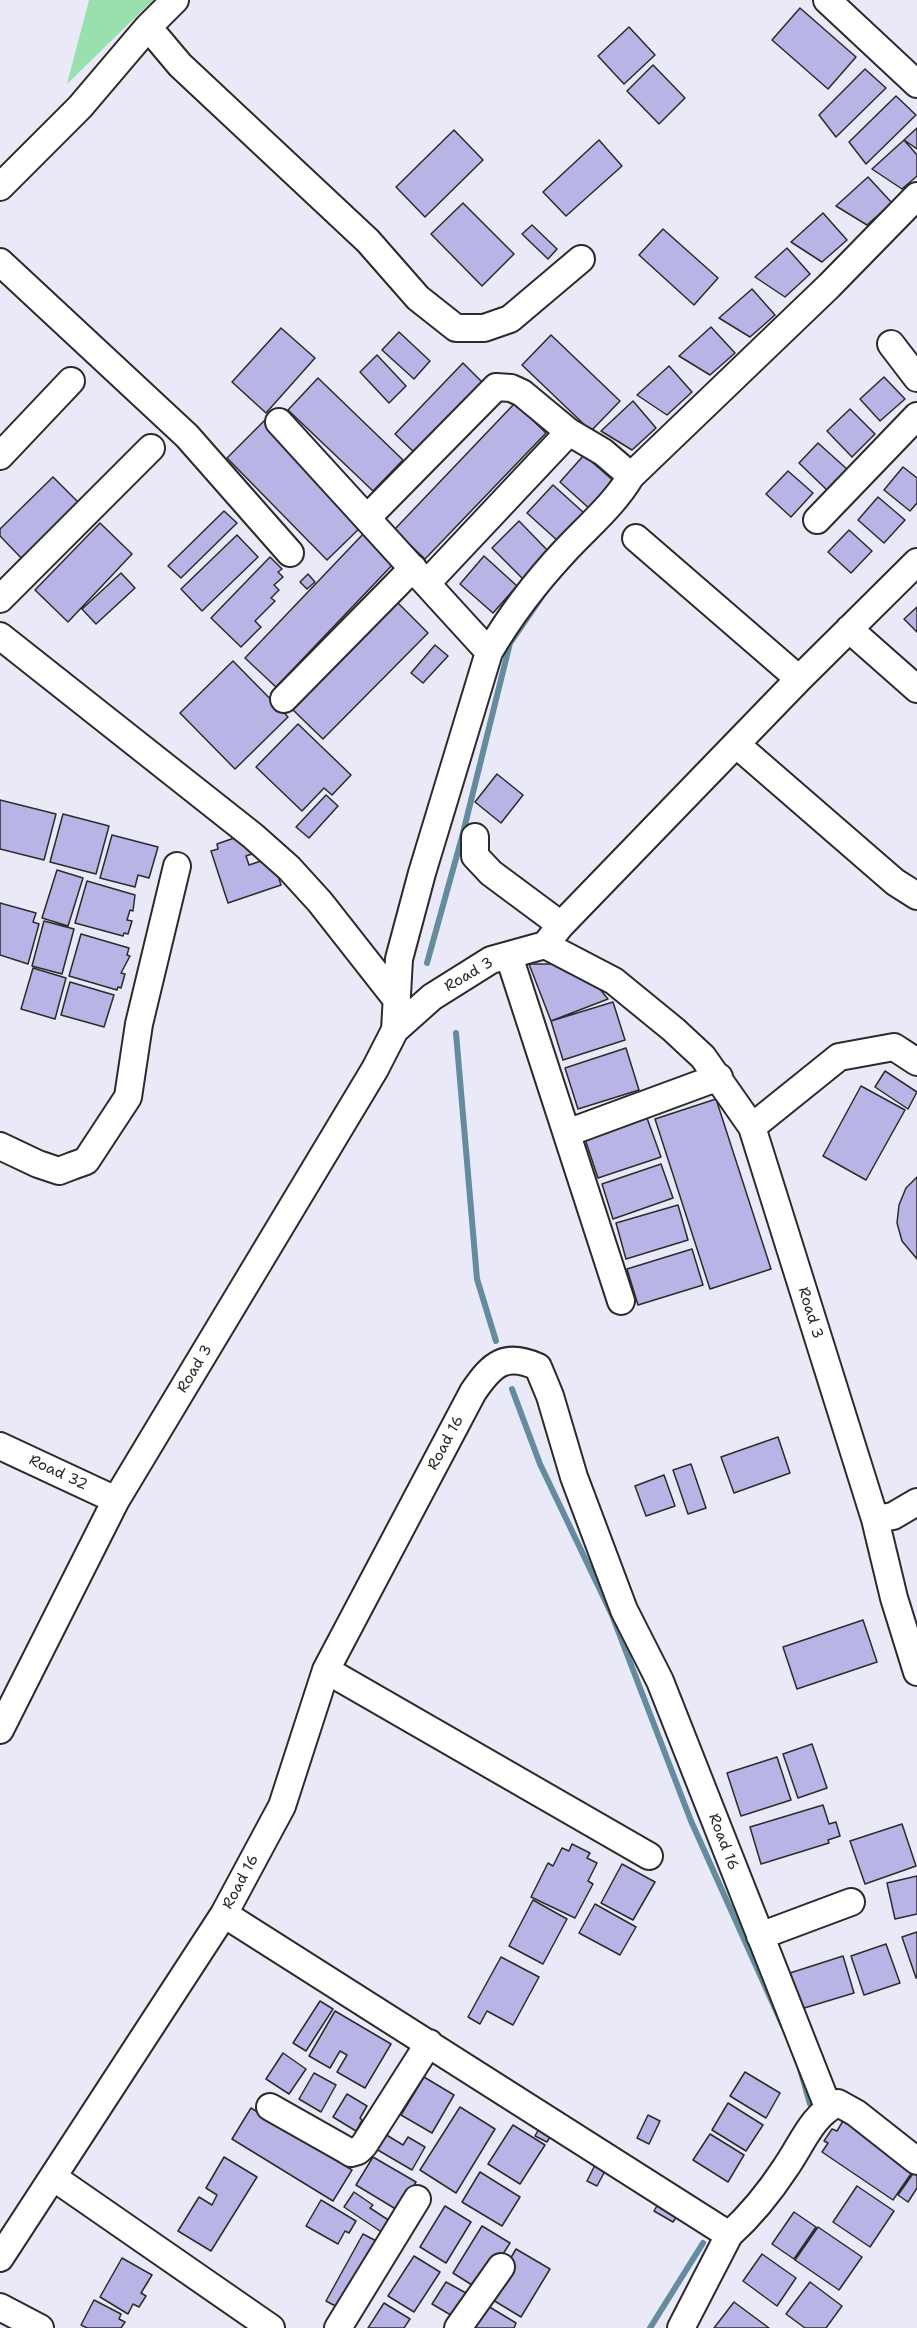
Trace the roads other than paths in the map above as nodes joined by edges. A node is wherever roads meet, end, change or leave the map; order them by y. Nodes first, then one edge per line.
1 (176, 0) edge
2 (827, 0) edge
3 (148, 27) junction
4 (917, 84) edge
5 (0, 187) edge
6 (917, 196) edge
7 (581, 259) dead end
8 (0, 262) edge
9 (891, 344) dead end
10 (917, 378) edge
11 (71, 381) dead end
12 (917, 416) edge
13 (279, 422) dead end
14 (569, 432) junction
15 (151, 448) dead end
16 (0, 456) edge
17 (631, 476) junction
18 (367, 518) junction
19 (817, 520) dead end
20 (636, 538) dead end
21 (290, 553) dead end
22 (917, 562) edge
23 (420, 576) junction
24 (0, 599) edge
25 (849, 629) junction
26 (0, 636) edge
27 (489, 652) junction
28 (799, 679) junction
29 (917, 689) edge
30 (284, 699) dead end
31 (737, 745) junction
32 (475, 837) dead end
33 (177, 866) dead end
34 (917, 896) edge
35 (561, 925) junction
36 (545, 945) junction
37 (509, 956) junction
38 (397, 1000) junction
39 (395, 1030) junction
40 (917, 1062) edge
41 (719, 1077) junction
42 (752, 1127) junction
43 (567, 1133) junction
44 (0, 1146) edge
45 (621, 1301) dead end
46 (0, 1446) edge
47 (116, 1500) junction
48 (917, 1502) edge
49 (875, 1518) junction
50 (326, 1670) junction
51 (917, 1672) edge
52 (1, 1727) edge
53 (649, 1856) dead end
54 (851, 1902) dead end
55 (224, 1914) junction
56 (760, 1936) junction
57 (429, 2043) junction
58 (270, 2107) dead end
59 (828, 2107) junction
60 (917, 2161) edge
61 (53, 2178) junction
62 (417, 2199) dead end
63 (729, 2235) junction
64 (1, 2255) edge
65 (501, 2267) dead end
66 (0, 2307) edge
67 (40, 2328) edge
68 (271, 2328) edge
69 (338, 2328) edge
70 (458, 2328) edge
71 (681, 2328) edge

1 - 3 street
2 - 4 street
3 - 5 street
3 - 7 street
6 - 17 street
8 - 21 street
9 - 10 street
11 - 16 street
12 - 19 street
13 - 18 street
14 - 17 street
14 - 18 street
14 - 23 street
15 - 24 street
17 - 27 street
18 - 23 street
20 - 28 street
22 - 25 street
23 - 27 street
23 - 30 street
25 - 28 street
25 - 29 street
26 - 38 street
27 - 38 street
28 - 31 street
31 - 34 street
31 - 35 street
32 - 35 street
33 - 44 street
35 - 36 street
36 - 37 street, Road 3
36 - 41 street, Road 3
37 - 39 street, Road 3
37 - 43 street
38 - 39 street
39 - 47 street, Road 3
40 - 42 street
41 - 42 street, Road 3
41 - 43 street
42 - 49 street, Road 3
43 - 45 street
46 - 47 street, Road 32
47 - 52 street, Road 3
48 - 49 street
49 - 51 street, Road 3
50 - 53 street
50 - 55 street, Road 16
50 - 56 street, Road 16
54 - 56 street
55 - 57 street
55 - 61 street, Road 16
56 - 59 street, Road 16
57 - 58 street
57 - 63 street
59 - 60 street
59 - 63 street
61 - 64 street, Road 16
61 - 68 street
62 - 69 street
63 - 71 street
65 - 70 street
66 - 67 street

